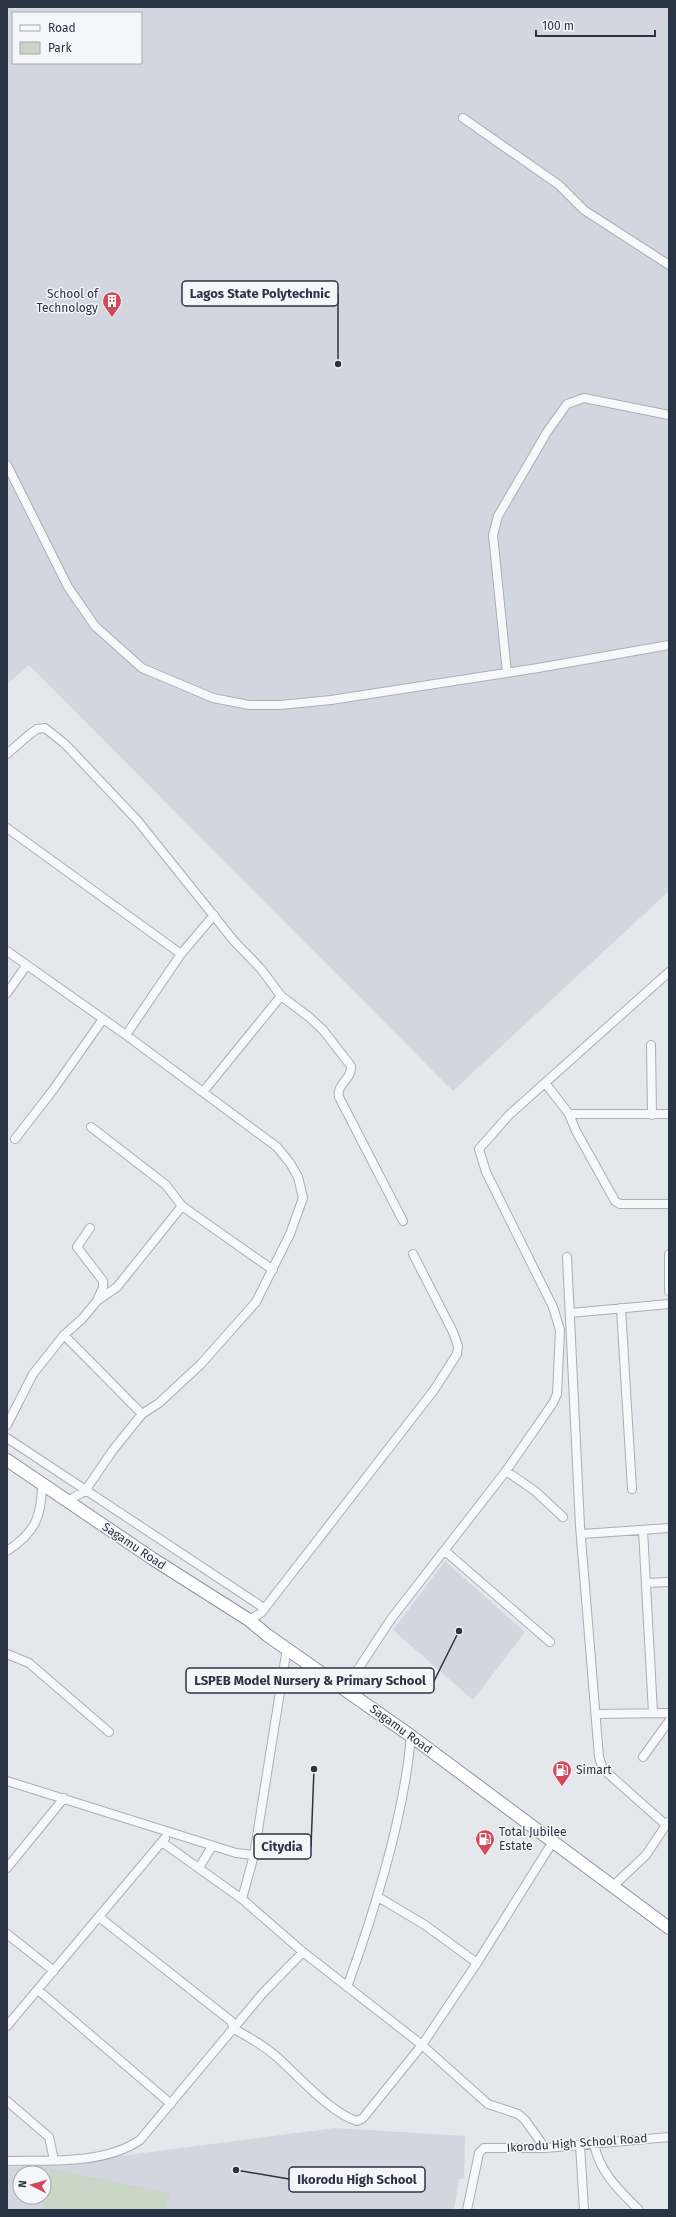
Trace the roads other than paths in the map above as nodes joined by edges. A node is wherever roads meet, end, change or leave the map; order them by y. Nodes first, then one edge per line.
1 (463, 118) dead end
2 (669, 265) edge
3 (669, 415) edge
4 (7, 465) edge
5 (669, 645) edge
6 (506, 672) junction
7 (7, 754) edge
8 (7, 828) edge
9 (214, 915) junction
10 (7, 951) edge
11 (182, 954) junction
12 (26, 966) junction
13 (669, 972) edge
14 (7, 993) edge
15 (281, 996) junction
16 (103, 1019) junction
17 (126, 1035) junction
18 (650, 1045) dead end
19 (546, 1084) junction
20 (203, 1092) junction
21 (569, 1114) junction
22 (669, 1114) edge
23 (652, 1115) junction
24 (91, 1127) dead end
25 (15, 1139) dead end
26 (669, 1204) edge
27 (182, 1206) junction
28 (403, 1221) dead end
29 (90, 1228) dead end
30 (413, 1254) dead end
31 (669, 1254) edge
32 (567, 1257) dead end
33 (273, 1270) junction
34 (669, 1290) edge
35 (97, 1301) junction
36 (669, 1304) edge
37 (621, 1308) junction
38 (570, 1312) junction
39 (64, 1335) junction
40 (142, 1414) junction
41 (7, 1424) edge
42 (7, 1438) edge
43 (7, 1460) edge
44 (506, 1471) junction
45 (42, 1482) junction
46 (632, 1489) dead end
47 (85, 1491) junction
48 (69, 1500) junction
49 (563, 1517) dead end
50 (669, 1528) edge
51 (643, 1530) junction
52 (582, 1534) junction
53 (7, 1551) edge
54 (444, 1551) junction
55 (669, 1582) edge
56 (646, 1583) junction
57 (264, 1608) junction
58 (249, 1620) junction
59 (550, 1642) dead end
60 (287, 1648) junction
61 (8, 1656) edge
62 (345, 1689) junction
63 (653, 1713) junction
64 (669, 1713) edge
65 (596, 1714) junction
66 (669, 1721) edge
67 (109, 1732) dead end
68 (411, 1736) junction
69 (642, 1757) dead end
70 (7, 1781) edge
71 (64, 1798) junction
72 (667, 1823) edge
73 (170, 1832) junction
74 (162, 1842) junction
75 (552, 1843) junction
76 (212, 1846) junction
77 (254, 1855) junction
78 (7, 1868) edge
79 (199, 1868) junction
80 (612, 1887) junction
81 (378, 1897) junction
82 (242, 1899) junction
83 (99, 1917) junction
84 (669, 1928) edge
85 (7, 1934) edge
86 (303, 1952) junction
87 (477, 1963) junction
88 (54, 1971) junction
89 (347, 1987) junction
90 (38, 1990) junction
91 (7, 2026) edge
92 (234, 2029) junction
93 (422, 2045) junction
94 (7, 2101) edge
95 (171, 2104) junction
96 (669, 2137) edge
97 (594, 2144) junction
98 (580, 2145) junction
99 (545, 2148) junction
100 (54, 2160) junction
101 (7, 2161) edge
102 (467, 2210) edge
103 (584, 2210) edge
104 (639, 2210) edge

1 - 2 street
3 - 6 street
4 - 6 street
5 - 6 street
7 - 9 street
8 - 11 street
9 - 11 street
9 - 15 street
10 - 12 street
11 - 17 street
12 - 14 street
12 - 16 street
13 - 19 street
15 - 20 street
15 - 28 street
16 - 17 street
16 - 25 street
17 - 20 street
18 - 23 street
19 - 21 street
19 - 44 street
20 - 33 street
21 - 23 street
21 - 26 street
22 - 23 street
24 - 27 street
27 - 33 street
27 - 35 street
29 - 35 street
30 - 57 street
31 - 34 street
32 - 38 street
33 - 40 street
35 - 39 street
36 - 37 street
37 - 38 street
37 - 46 street
38 - 52 street
39 - 40 street
39 - 41 street
40 - 47 street
42 - 47 street
43 - 45 highway, Sagamu Road
44 - 49 street
44 - 54 street
45 - 48 highway, Sagamu Road
45 - 53 street
47 - 48 street
47 - 57 street
48 - 58 highway, Sagamu Road
50 - 51 street
51 - 52 street
51 - 56 street
52 - 65 street
54 - 59 street
54 - 62 street
55 - 56 street
56 - 63 street
57 - 58 street
58 - 60 highway, Sagamu Road
60 - 62 highway, Sagamu Road
60 - 77 street
61 - 67 street
62 - 68 highway, Sagamu Road
63 - 64 street
63 - 65 street
65 - 72 street
66 - 69 street
68 - 75 highway, Sagamu Road
68 - 81 street
70 - 71 street
71 - 73 street
71 - 78 street
72 - 80 street
73 - 74 street
73 - 76 street
74 - 79 street
74 - 83 street
75 - 80 highway, Sagamu Road
75 - 87 street
76 - 77 street
76 - 79 street
77 - 82 street
79 - 82 street
80 - 84 highway, Sagamu Road
81 - 87 street
81 - 89 street
82 - 86 street
83 - 88 street
83 - 92 street
85 - 88 street
86 - 89 street
86 - 92 street
87 - 93 street
88 - 90 street
89 - 93 street
90 - 91 street
90 - 95 street
92 - 93 street
92 - 95 street
93 - 99 street
94 - 100 street
95 - 100 street
96 - 97 street, Ikorodu High School Road
97 - 98 street, Ikorodu High School Road
97 - 104 street
98 - 99 street, Ikorodu High School Road
98 - 103 street
99 - 102 street, Ikorodu High School Road
100 - 101 street

